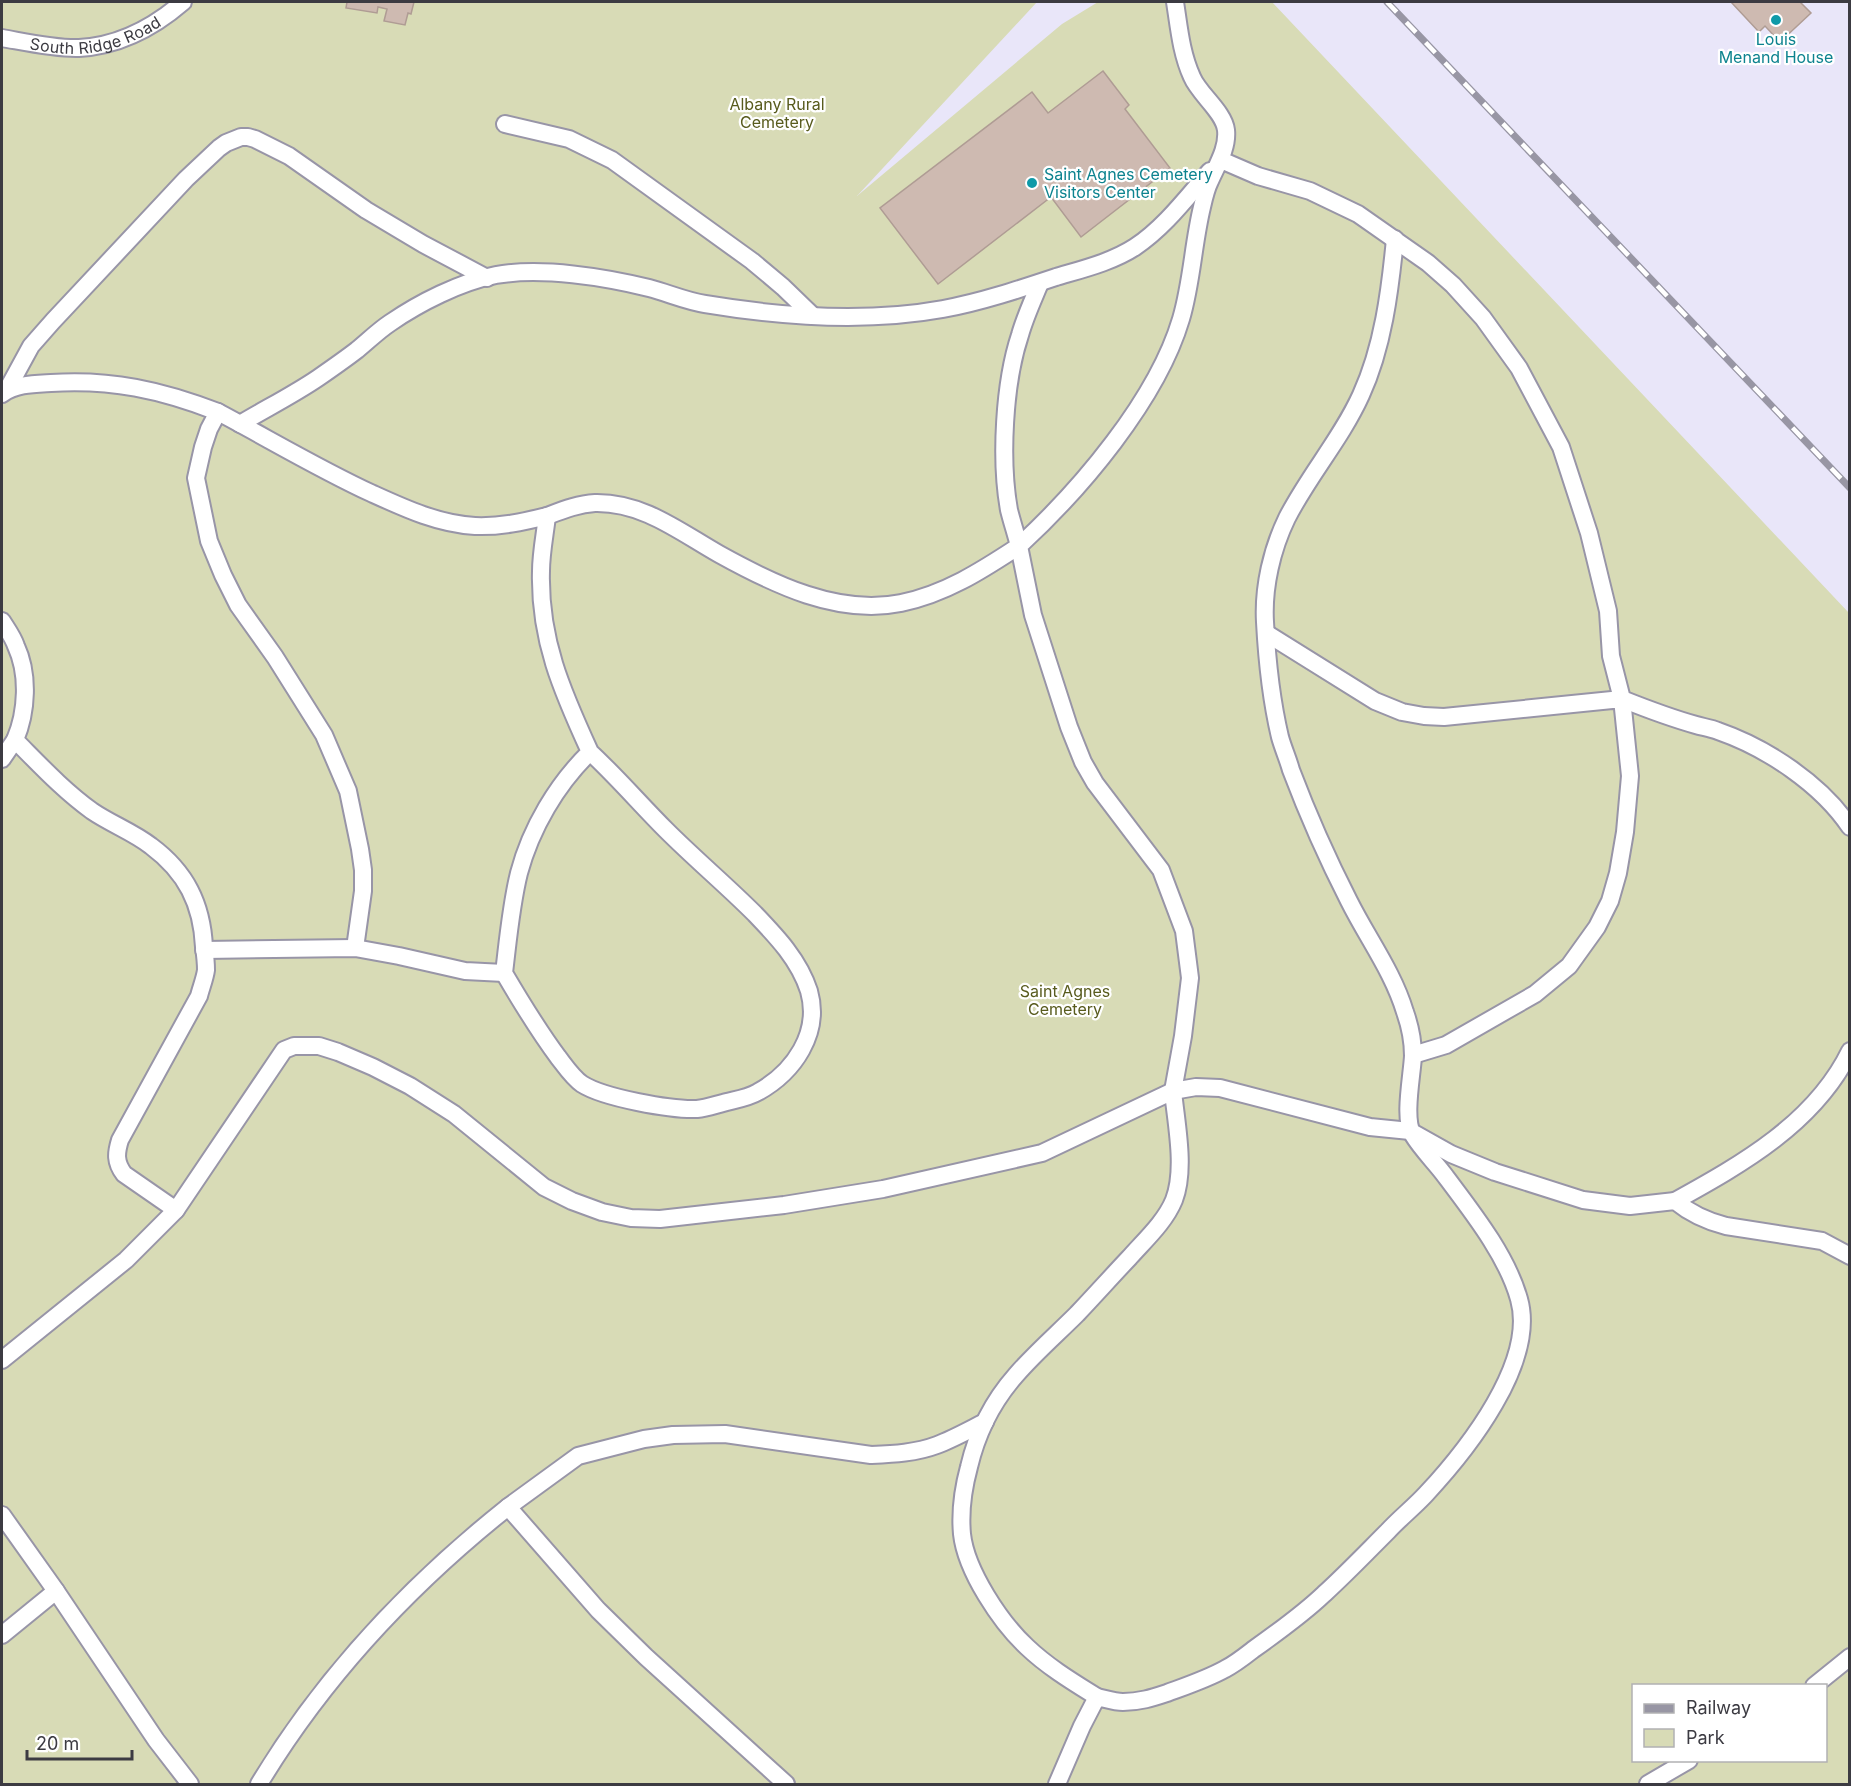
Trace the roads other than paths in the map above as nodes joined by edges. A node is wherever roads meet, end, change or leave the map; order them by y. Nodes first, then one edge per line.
1 (183, 2) edge
2 (1175, 2) edge
3 (2, 38) edge
4 (505, 124) dead end
5 (1221, 159) junction
6 (1395, 239) junction
7 (487, 278) junction
8 (1040, 283) junction
9 (813, 316) junction
10 (4, 392) edge
11 (218, 412) junction
12 (240, 424) junction
13 (547, 516) junction
14 (1018, 546) junction
15 (2, 621) edge
16 (1266, 633) junction
17 (1622, 699) junction
18 (15, 740) junction
19 (590, 752) junction
20 (2, 759) edge
21 (1850, 827) edge
22 (355, 948) junction
23 (204, 950) junction
24 (504, 973) junction
25 (1850, 1051) edge
26 (1413, 1055) junction
27 (1173, 1091) junction
28 (1410, 1131) junction
29 (1675, 1201) junction
30 (176, 1210) junction
31 (1850, 1256) edge
32 (2, 1360) edge
33 (985, 1422) junction
34 (508, 1507) junction
35 (2, 1515) edge
36 (56, 1591) junction
37 (2, 1635) edge
38 (1850, 1657) edge
39 (1816, 1684) edge
40 (1097, 1697) junction
41 (1687, 1762) edge
42 (190, 1785) edge
43 (259, 1785) edge
44 (786, 1785) edge
45 (1057, 1785) edge
46 (1648, 1785) edge

1 - 3 lane, South Ridge Road
2 - 5 lane
4 - 9 lane
5 - 6 lane
5 - 8 lane
5 - 14 lane
6 - 16 lane
6 - 17 lane
7 - 9 lane
7 - 10 lane
7 - 12 lane
8 - 9 lane
8 - 14 lane
10 - 11 lane
11 - 12 lane
11 - 22 lane
12 - 13 lane
13 - 14 lane
13 - 19 lane
14 - 27 lane
15 - 18 lane
16 - 17 lane
16 - 26 lane
17 - 21 lane
17 - 26 lane
18 - 20 lane
18 - 23 lane
19 - 24 lane
19 - 24 lane
22 - 23 lane
22 - 24 lane
23 - 30 lane
25 - 29 lane
26 - 28 lane
27 - 28 lane
27 - 30 lane
27 - 33 lane
28 - 29 lane
28 - 40 lane
29 - 31 lane
30 - 32 lane
33 - 34 lane
33 - 40 lane
34 - 43 lane
34 - 44 lane
35 - 36 lane
36 - 37 lane
36 - 42 lane
38 - 39 lane
40 - 45 lane
41 - 46 lane

